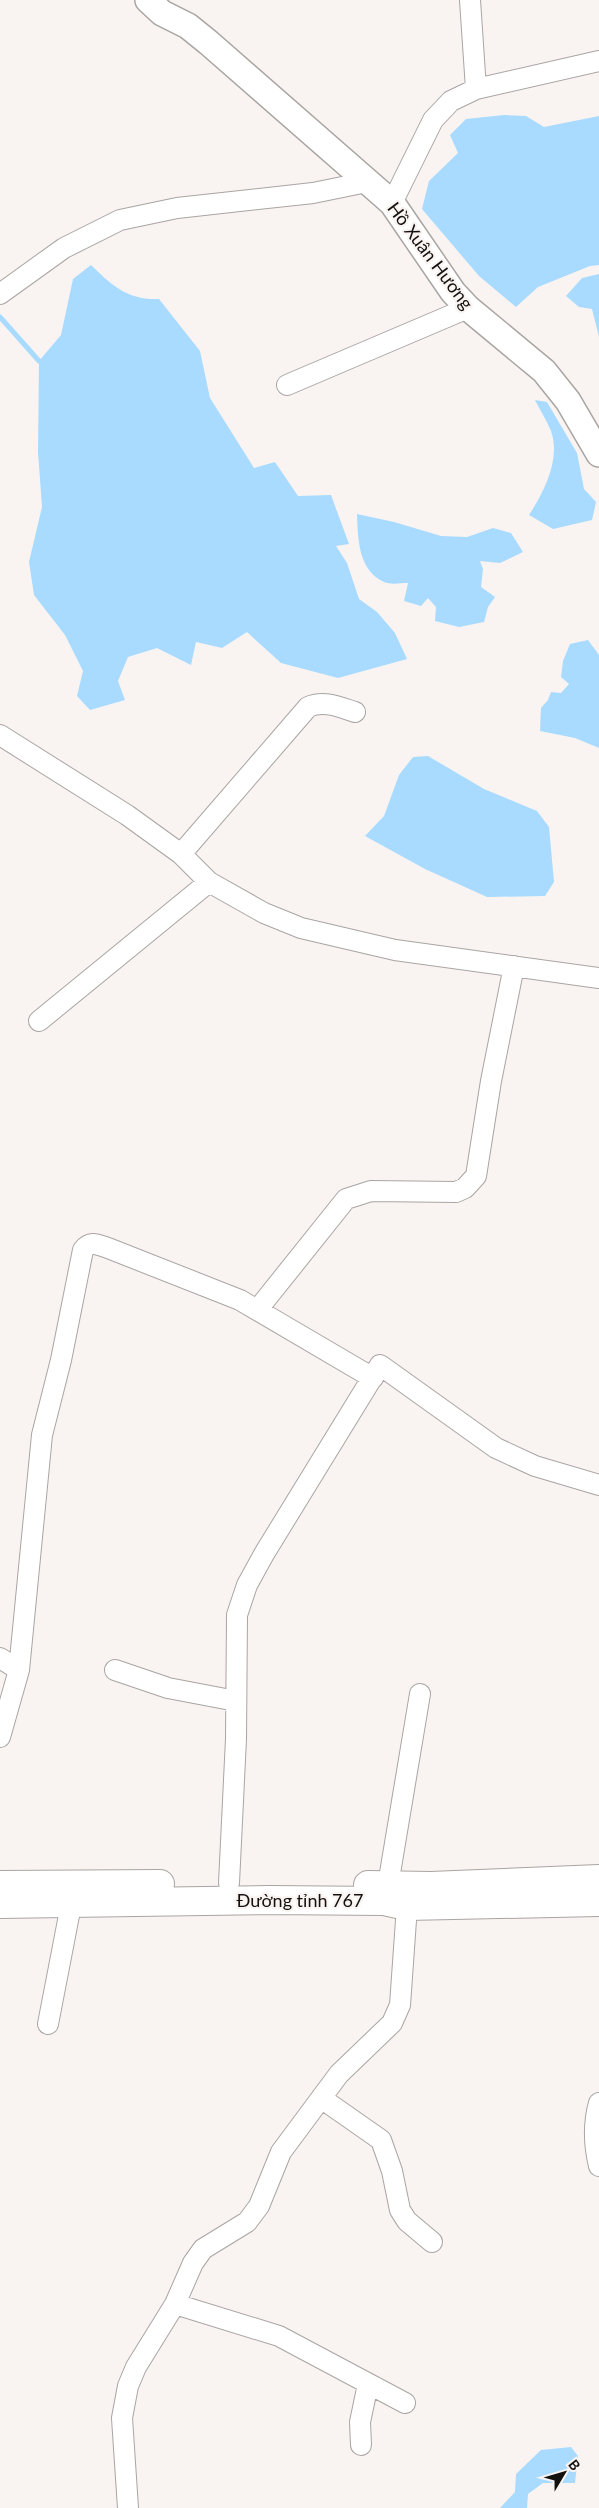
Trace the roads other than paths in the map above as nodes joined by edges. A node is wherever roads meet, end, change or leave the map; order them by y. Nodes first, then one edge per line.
1 (148, 0) edge
2 (470, 0) edge
3 (599, 61) edge
4 (476, 89) junction
5 (367, 182) junction
6 (392, 203) junction
7 (0, 294) edge
8 (468, 308) junction
9 (287, 385) dead end
10 (599, 454) edge
11 (355, 712) dead end
12 (0, 735) edge
13 (181, 854) junction
14 (209, 882) junction
15 (514, 966) junction
16 (599, 978) edge
17 (39, 1021) dead end
18 (258, 1309) junction
19 (373, 1378) junction
20 (599, 1485) edge
21 (0, 1658) edge
22 (19, 1670) junction
23 (115, 1670) dead end
24 (420, 1694) dead end
25 (236, 1701) junction
26 (0, 1738) edge
27 (599, 1879) edge
28 (229, 1884) junction
29 (0, 1885) edge
30 (388, 1885) junction
31 (453, 1895) junction
32 (599, 1902) edge
33 (0, 1904) edge
34 (71, 1905) junction
35 (407, 1906) junction
36 (48, 2024) dead end
37 (321, 2098) junction
38 (599, 2103) edge
39 (599, 2166) edge
40 (432, 2242) dead end
41 (175, 2304) junction
42 (368, 2384) junction
43 (405, 2403) dead end
44 (360, 2445) dead end
45 (128, 2508) edge

1 - 5 street, Hồ Xuân Hương
2 - 4 street
3 - 4 street
4 - 6 street
5 - 6 street, Hồ Xuân Hương
5 - 7 street
6 - 8 street, Hồ Xuân Hương
8 - 9 street
8 - 10 street, Hồ Xuân Hương
11 - 13 street
12 - 13 street
13 - 14 street
14 - 15 street
14 - 17 street
15 - 16 street
15 - 18 street
18 - 19 street
18 - 22 street
19 - 20 street
19 - 25 street
21 - 22 street
22 - 26 street
23 - 25 street
24 - 30 street
25 - 28 street
27 - 31 main road, Đường tỉnh 767
28 - 29 main road, Đường tỉnh 767
28 - 30 main road, Đường tỉnh 767
30 - 31 main road, Đường tỉnh 767
31 - 32 main road, Đường tỉnh 767
31 - 35 main road, Đường tỉnh 767
33 - 34 main road, Đường tỉnh 767
34 - 35 main road, Đường tỉnh 767
34 - 36 street
35 - 37 street
37 - 40 street
37 - 41 street
38 - 39 street
41 - 42 street
41 - 45 street
42 - 43 street
42 - 44 street

